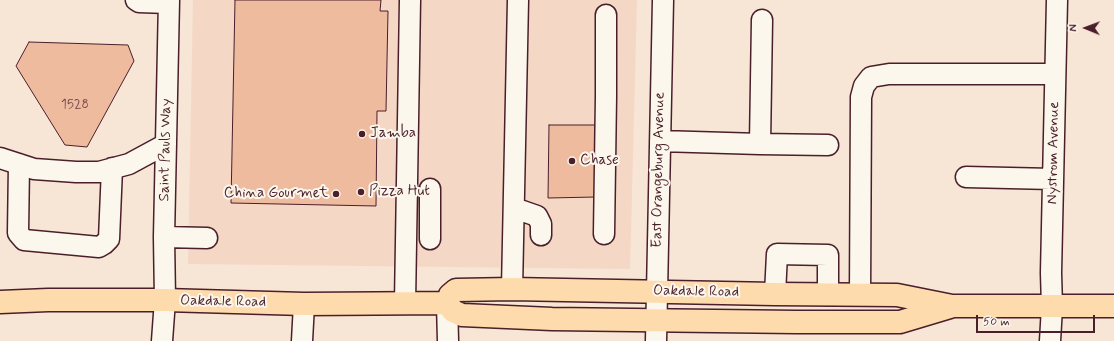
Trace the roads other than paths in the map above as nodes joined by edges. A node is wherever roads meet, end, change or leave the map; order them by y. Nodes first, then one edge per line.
1 (136, 0) edge
2 (410, 0) edge
3 (518, 0) edge
4 (663, 0) edge
5 (1057, 0) edge
6 (168, 1) edge
7 (606, 16) dead end
8 (762, 20) dead end
9 (1055, 74) junction
10 (660, 141) junction
11 (166, 144) junction
12 (760, 144) junction
13 (828, 145) dead end
14 (0, 158) edge
15 (19, 164) junction
16 (112, 168) junction
17 (966, 177) dead end
18 (1053, 179) junction
19 (430, 189) dead end
20 (514, 208) junction
21 (604, 234) dead end
22 (541, 235) dead end
23 (164, 237) junction
24 (207, 238) dead end
25 (430, 239) dead end
26 (512, 289) junction
27 (657, 291) junction
28 (775, 294) junction
29 (828, 295) junction
30 (860, 295) junction
31 (165, 300) junction
32 (0, 302) edge
33 (405, 303) junction
34 (447, 303) junction
35 (304, 304) junction
36 (952, 306) junction
37 (1052, 306) junction
38 (1114, 306) edge
39 (656, 330) edge
40 (162, 341) edge
41 (302, 341) edge
42 (448, 341) edge
43 (1050, 341) edge

1 - 6 street
2 - 33 street
3 - 20 street
4 - 10 street, East Orangeburg Avenue
5 - 9 street, Nystrom Avenue
6 - 11 street, Saint Pauls Way
7 - 21 street
8 - 12 street
9 - 18 street, Nystrom Avenue
9 - 30 street
10 - 12 street
10 - 27 street, East Orangeburg Avenue
11 - 16 street
11 - 23 street, Saint Pauls Way
12 - 13 street
14 - 15 street
15 - 16 street
15 - 16 street
17 - 18 street
18 - 37 street, Nystrom Avenue
19 - 25 street
20 - 22 street
20 - 26 street
23 - 24 street
23 - 31 street, Saint Pauls Way
26 - 27 main road, Oakdale Road
26 - 34 main road, Oakdale Road
27 - 28 main road, Oakdale Road
27 - 39 street, East Orangeburg Avenue
28 - 29 main road, Oakdale Road
28 - 29 street
29 - 30 main road, Oakdale Road
30 - 36 main road, Oakdale Road
31 - 32 main road, Oakdale Road
31 - 35 main road, Oakdale Road
31 - 40 street, Saint Pauls Way
33 - 34 main road, Oakdale Road
33 - 35 main road, Oakdale Road
34 - 39 main road, Oakdale Road
34 - 42 street
35 - 41 street
36 - 37 main road, Oakdale Road
36 - 39 main road, Oakdale Road
37 - 38 main road, Oakdale Road
37 - 43 street, Nystrom Avenue

